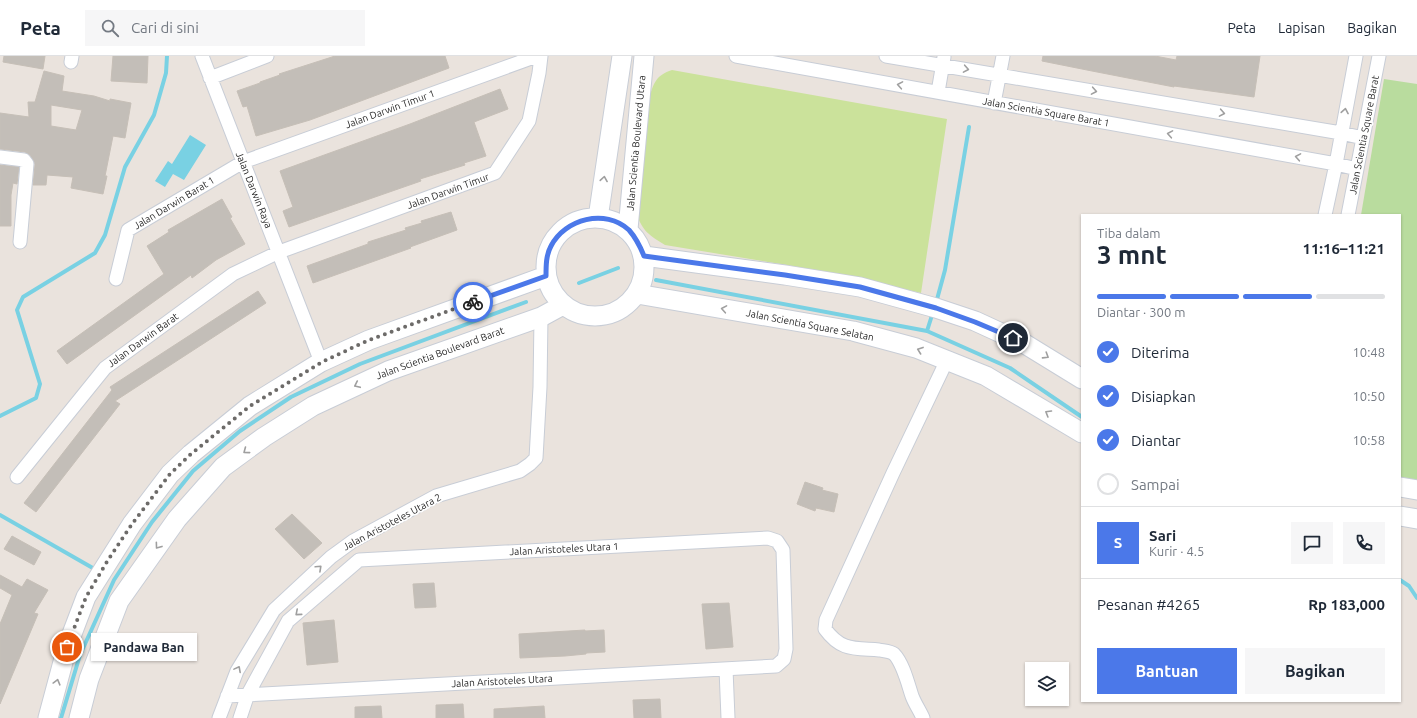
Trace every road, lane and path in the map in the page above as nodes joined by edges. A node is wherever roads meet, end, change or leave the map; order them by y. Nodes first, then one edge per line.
1 (202, 56) edge
2 (267, 56) edge
3 (537, 56) edge
4 (541, 56) edge
5 (622, 56) edge
6 (644, 56) edge
7 (736, 56) edge
8 (886, 56) edge
9 (1003, 56) edge
10 (1356, 56) edge
11 (1379, 56) edge
12 (943, 60) edge
13 (1000, 75) junction
14 (210, 78) junction
15 (1349, 90) junction
16 (938, 92) junction
17 (1372, 95) junction
18 (994, 103) junction
19 (1341, 133) junction
20 (1363, 138) junction
21 (0, 157) edge
22 (243, 162) junction
23 (1336, 164) junction
24 (1357, 168) junction
25 (1325, 214) edge
26 (1348, 214) edge
27 (598, 218) junction
28 (628, 229) junction
29 (20, 242) dead end
30 (280, 252) junction
31 (644, 256) junction
32 (546, 276) junction
33 (116, 279) dead end
34 (637, 294) junction
35 (563, 305) junction
36 (541, 317) junction
37 (947, 360) junction
38 (322, 362) junction
39 (1081, 378) edge
40 (1081, 432) edge
41 (17, 477) dead end
42 (1401, 487) edge
43 (1417, 490) edge
44 (1401, 516) edge
45 (1417, 519) edge
46 (353, 541) junction
47 (359, 560) junction
48 (776, 666) joint
49 (726, 669) junction
50 (248, 694) junction
51 (227, 696) junction
52 (48, 718) edge
53 (80, 718) edge
54 (219, 718) edge
55 (240, 718) edge
56 (728, 718) edge
57 (924, 718) edge

1 - 14 street, Jalan Darwin Raya
2 - 14 street
3 - 22 street, Jalan Darwin Timur 1
4 - 30 street, Jalan Darwin Timur
27 -> 5 street
6 - 28 street, Jalan Scientia Boulevard Utara
16 -> 7 street, Jalan Scientia Square Barat 1
8 - 12 street
9 - 13 street
10 - 15 street
11 - 17 street, Jalan Scientia Square Barat
12 -> 13 street
12 - 16 street
13 - 18 street
13 -> 19 street
14 - 22 street, Jalan Darwin Raya
15 - 17 street
19 -> 15 street
16 - 18 street, Jalan Scientia Square Barat 1
17 - 20 street, Jalan Scientia Square Barat
23 -> 18 street, Jalan Scientia Square Barat 1
19 - 20 street
19 - 23 street
20 - 24 street, Jalan Scientia Square Barat
21 - 29 street
22 - 30 street, Jalan Darwin Raya
22 - 33 street, Jalan Darwin Barat 1
23 - 24 street, Jalan Scientia Square Barat 1
23 - 25 street
24 - 26 street, Jalan Scientia Square Barat
27 - 28 street
27 - 32 street
28 - 31 street
30 - 38 street, Jalan Darwin Raya
30 - 41 street, Jalan Darwin Barat
31 - 34 street
31 -> 39 street
32 - 35 street
32 - 38 street
34 - 35 street
37 -> 34 street, Jalan Scientia Square Selatan
35 - 36 street, Jalan Scientia Boulevard Barat
36 - 46 street, Jalan Aristoteles Utara 2
36 -> 53 street, Jalan Scientia Boulevard Barat
40 -> 37 street, Jalan Scientia Square Selatan
37 - 57 street
52 -> 38 street
42 - 43 street
44 - 45 street
46 - 47 street
51 -> 46 street, Jalan Aristoteles Utara 2
47 - 48 street, Jalan Aristoteles Utara 1
47 -> 50 street, Jalan Aristoteles Utara 2
48 - 49 street, Jalan Aristoteles Utara
49 - 50 street, Jalan Aristoteles Utara
49 - 56 street
50 - 51 street, Jalan Aristoteles Utara
50 - 55 street, Jalan Aristoteles Utara 2
51 - 54 street, Jalan Aristoteles Utara 2

